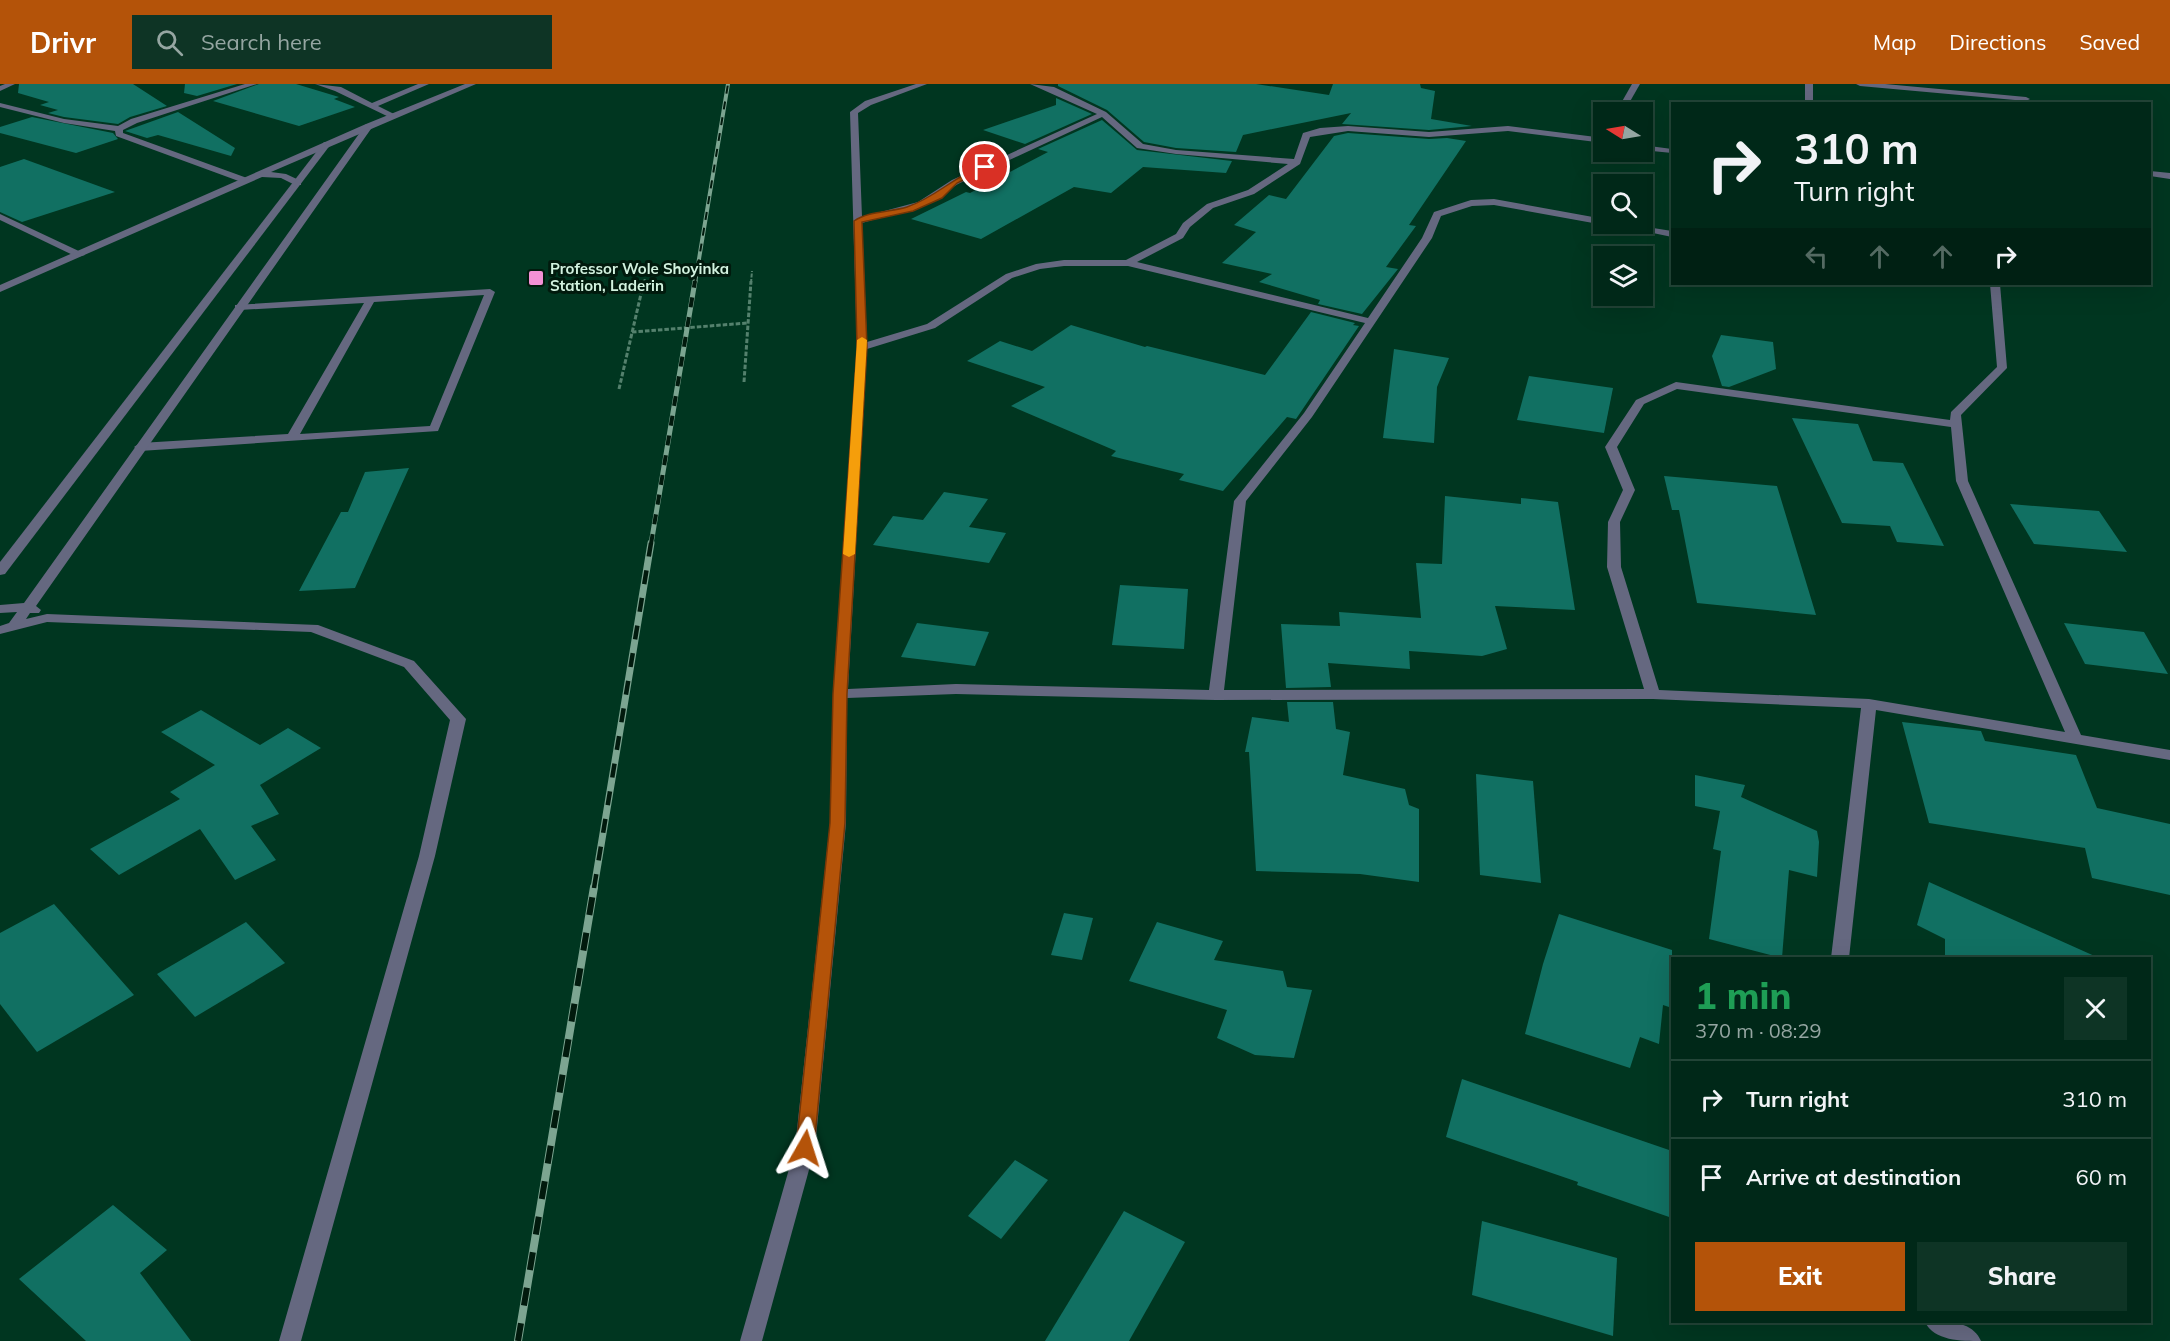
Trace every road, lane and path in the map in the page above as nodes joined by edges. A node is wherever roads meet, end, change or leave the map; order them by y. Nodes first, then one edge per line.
1 (11, 84) edge
2 (253, 84) edge
3 (319, 84) edge
4 (425, 84) edge
5 (472, 84) edge
6 (923, 84) edge
7 (1034, 84) edge
8 (1636, 84) edge
9 (1809, 84) edge
10 (1860, 84) edge
11 (0, 89) edge
12 (2026, 99) dead end
13 (1626, 102) edge
14 (1809, 102) edge
15 (0, 105) edge
16 (371, 106) junction
17 (1103, 114) junction
18 (392, 116) junction
19 (369, 126) junction
20 (119, 129) junction
21 (1593, 139) edge
22 (327, 144) junction
23 (1653, 148) edge
24 (1671, 151) edge
25 (1297, 162) junction
26 (259, 174) junction
27 (2151, 174) edge
28 (2170, 176) edge
29 (244, 180) junction
30 (298, 183) junction
31 (0, 218) edge
32 (1593, 220) edge
33 (858, 221) junction
34 (1653, 231) edge
35 (1671, 234) edge
36 (80, 255) junction
37 (1128, 263) junction
38 (752, 271) dead end
39 (645, 278) dead end
40 (1995, 285) edge
41 (0, 288) edge
42 (371, 299) junction
43 (239, 307) junction
44 (1370, 321) junction
45 (748, 324) junction
46 (632, 332) junction
47 (862, 347) junction
48 (744, 382) dead end
49 (619, 389) dead end
50 (1956, 424) junction
51 (292, 438) junction
52 (140, 447) junction
53 (0, 571) edge
54 (28, 607) junction
55 (0, 609) edge
56 (46, 618) junction
57 (7, 629) edge
58 (840, 694) junction
59 (1653, 694) junction
60 (1216, 695) junction
61 (1869, 704) junction
62 (2075, 738) junction
63 (2170, 755) edge
64 (1840, 957) edge
65 (1938, 1323) edge
66 (290, 1341) edge
67 (751, 1341) edge
68 (1970, 1341) edge

1 - 11 street
2 - 20 street
3 - 16 street
4 - 16 street
5 - 18 street
6 - 33 street
7 - 17 street
8 - 13 street
9 - 14 street
10 - 12 street
15 - 20 street
16 - 18 street
17 - 25 street
17 - 33 street
18 - 19 street
19 - 22 street
19 - 43 street
20 - 29 street
21 - 25 street
22 - 26 street
22 - 30 street
23 - 24 street
25 - 37 street
26 - 29 street
26 - 30 street
27 - 28 street
29 - 36 street
30 - 53 street
31 - 36 street
32 - 44 street
33 - 47 street
34 - 35 street
36 - 41 street
37 - 44 street
37 - 47 street
38 - 45 path
39 - 46 path
40 - 50 street
42 - 43 street
42 - 51 street
42 - 51 street
43 - 52 street
44 - 60 street
45 - 46 path
45 - 48 path
46 - 49 path
47 - 58 street
50 - 59 street
50 - 62 street
51 - 52 street
52 - 54 street
54 - 55 street
54 - 56 street
54 - 57 street
56 - 57 street
56 - 66 street
58 - 60 street
58 - 67 street
59 - 60 street
59 - 61 street
61 - 62 street
61 - 64 street
62 - 63 street
65 - 68 street

